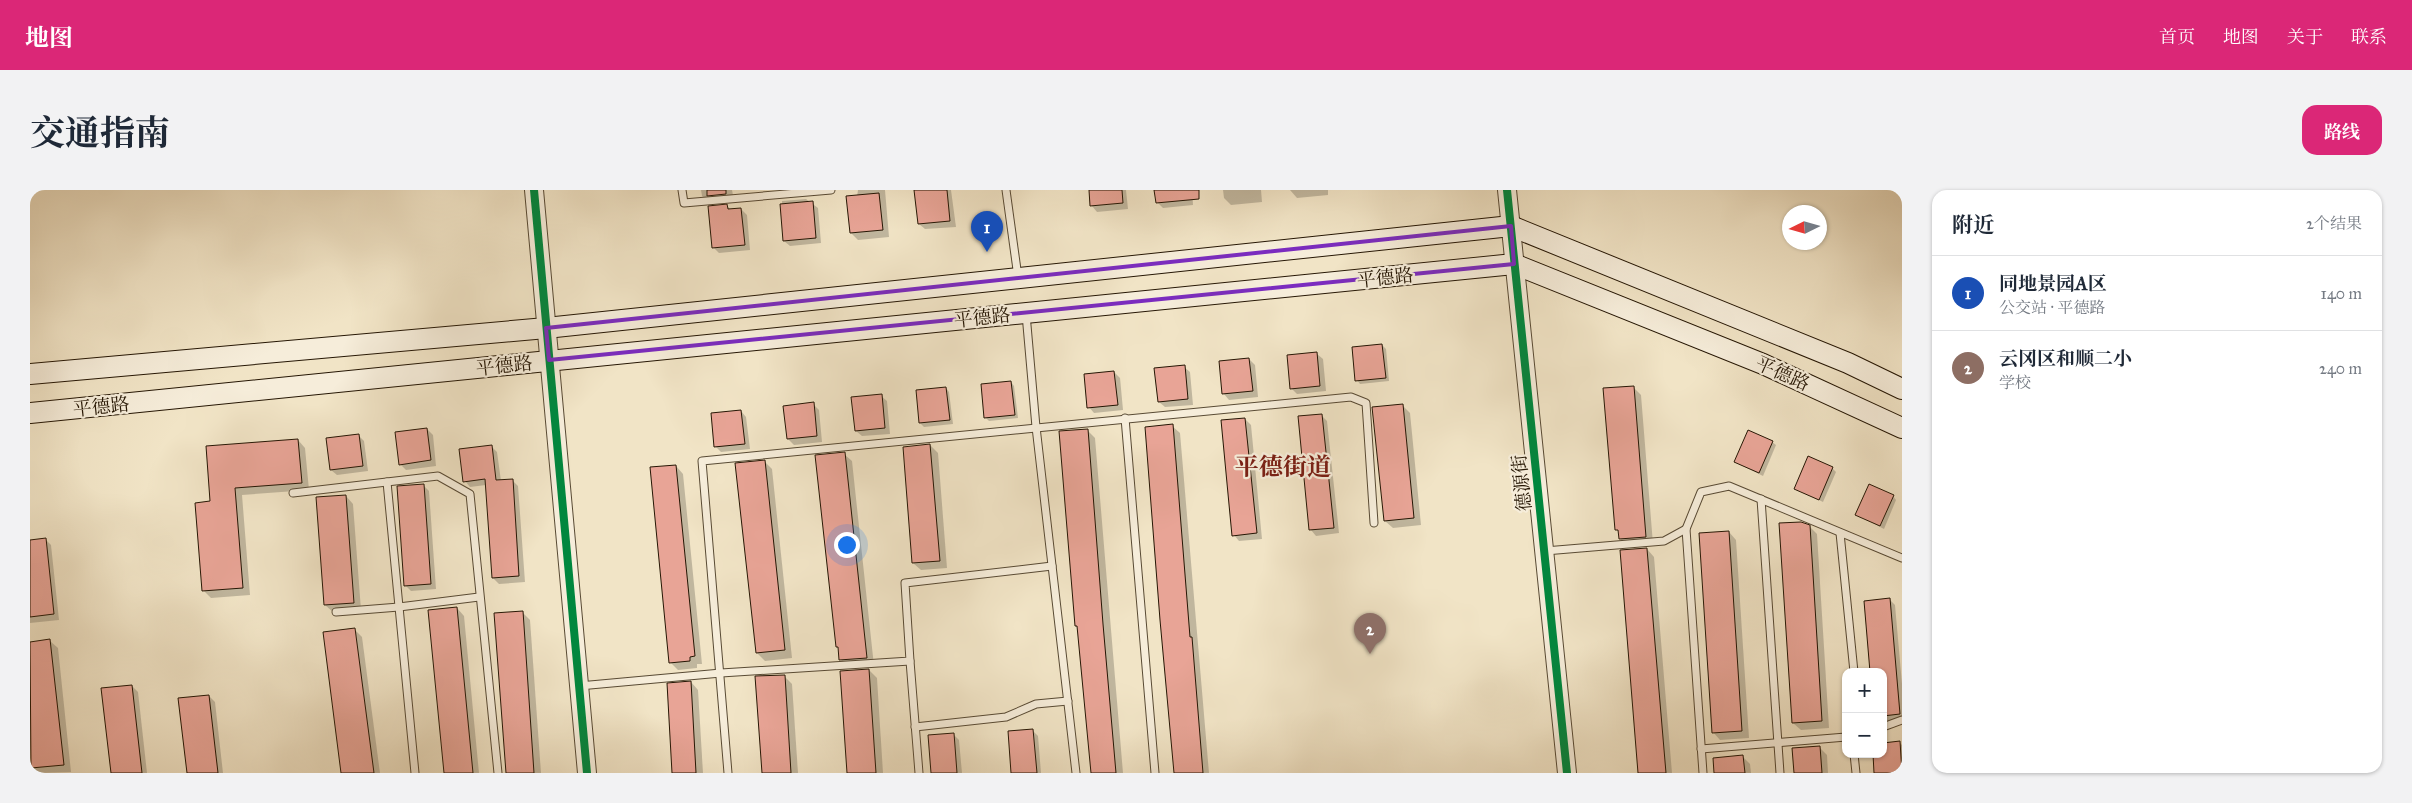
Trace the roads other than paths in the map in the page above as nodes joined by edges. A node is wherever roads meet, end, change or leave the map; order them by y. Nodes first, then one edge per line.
1 (534, 190) edge
2 (682, 190) edge
3 (830, 190) edge
4 (1006, 190) edge
5 (1507, 190) edge
6 (767, 193) edge
7 (1510, 226) junction
8 (1514, 264) junction
9 (1018, 277) junction
10 (1026, 312) junction
11 (546, 328) junction
12 (549, 360) junction
13 (30, 374) edge
14 (1902, 389) edge
15 (30, 413) edge
16 (1125, 418) junction
17 (1036, 427) junction
18 (1902, 428) edge
19 (387, 482) junction
20 (293, 493) dead end
21 (1761, 500) junction
22 (1374, 523) dead end
23 (1686, 529) junction
24 (1840, 533) junction
25 (1544, 551) junction
26 (1902, 558) edge
27 (1052, 566) junction
28 (479, 597) junction
29 (399, 607) junction
30 (336, 612) dead end
31 (910, 661) junction
32 (1854, 668) edge
33 (721, 673) junction
34 (579, 686) junction
35 (1068, 701) junction
36 (1902, 720) edge
37 (1887, 726) edge
38 (915, 727) junction
39 (1842, 737) edge
40 (1777, 742) junction
41 (1701, 749) junction
42 (1854, 758) edge
43 (415, 773) edge
44 (498, 773) edge
45 (587, 773) edge
46 (728, 773) edge
47 (919, 773) edge
48 (1076, 773) edge
49 (1155, 773) edge
50 (1568, 773) edge
51 (1703, 773) edge
52 (1780, 773) edge
53 (1856, 773) edge

1 - 11 street
2 - 6 lane
3 - 6 lane
4 - 9 lane
5 - 7 street, 德源街
7 - 8 street, 德源街
7 - 9 main road, 平德路
7 - 14 main road, 平德路
8 - 10 main road, 平德路
8 - 18 main road, 平德路
8 - 25 street, 德源街
9 - 11 main road, 平德路
10 - 12 main road, 平德路
10 - 17 lane
11 - 12 street
11 - 13 main road, 平德路
12 - 15 main road, 平德路
12 - 34 street
16 - 17 lane
16 - 22 lane
16 - 49 lane
17 - 27 lane
17 - 33 lane
19 - 20 lane
19 - 28 lane
19 - 29 lane
21 - 23 lane
21 - 24 lane
21 - 40 lane
23 - 25 lane
23 - 41 lane
24 - 26 lane
24 - 32 lane
25 - 50 street, 德源街
27 - 31 lane
27 - 35 lane
28 - 29 lane
28 - 44 lane
29 - 30 lane
29 - 43 lane
31 - 33 lane
31 - 38 lane
33 - 34 lane
33 - 46 lane
34 - 45 street
35 - 38 lane
35 - 48 lane
36 - 37 lane
38 - 47 lane
39 - 40 lane
40 - 41 lane
40 - 52 lane
41 - 51 lane
42 - 53 lane

